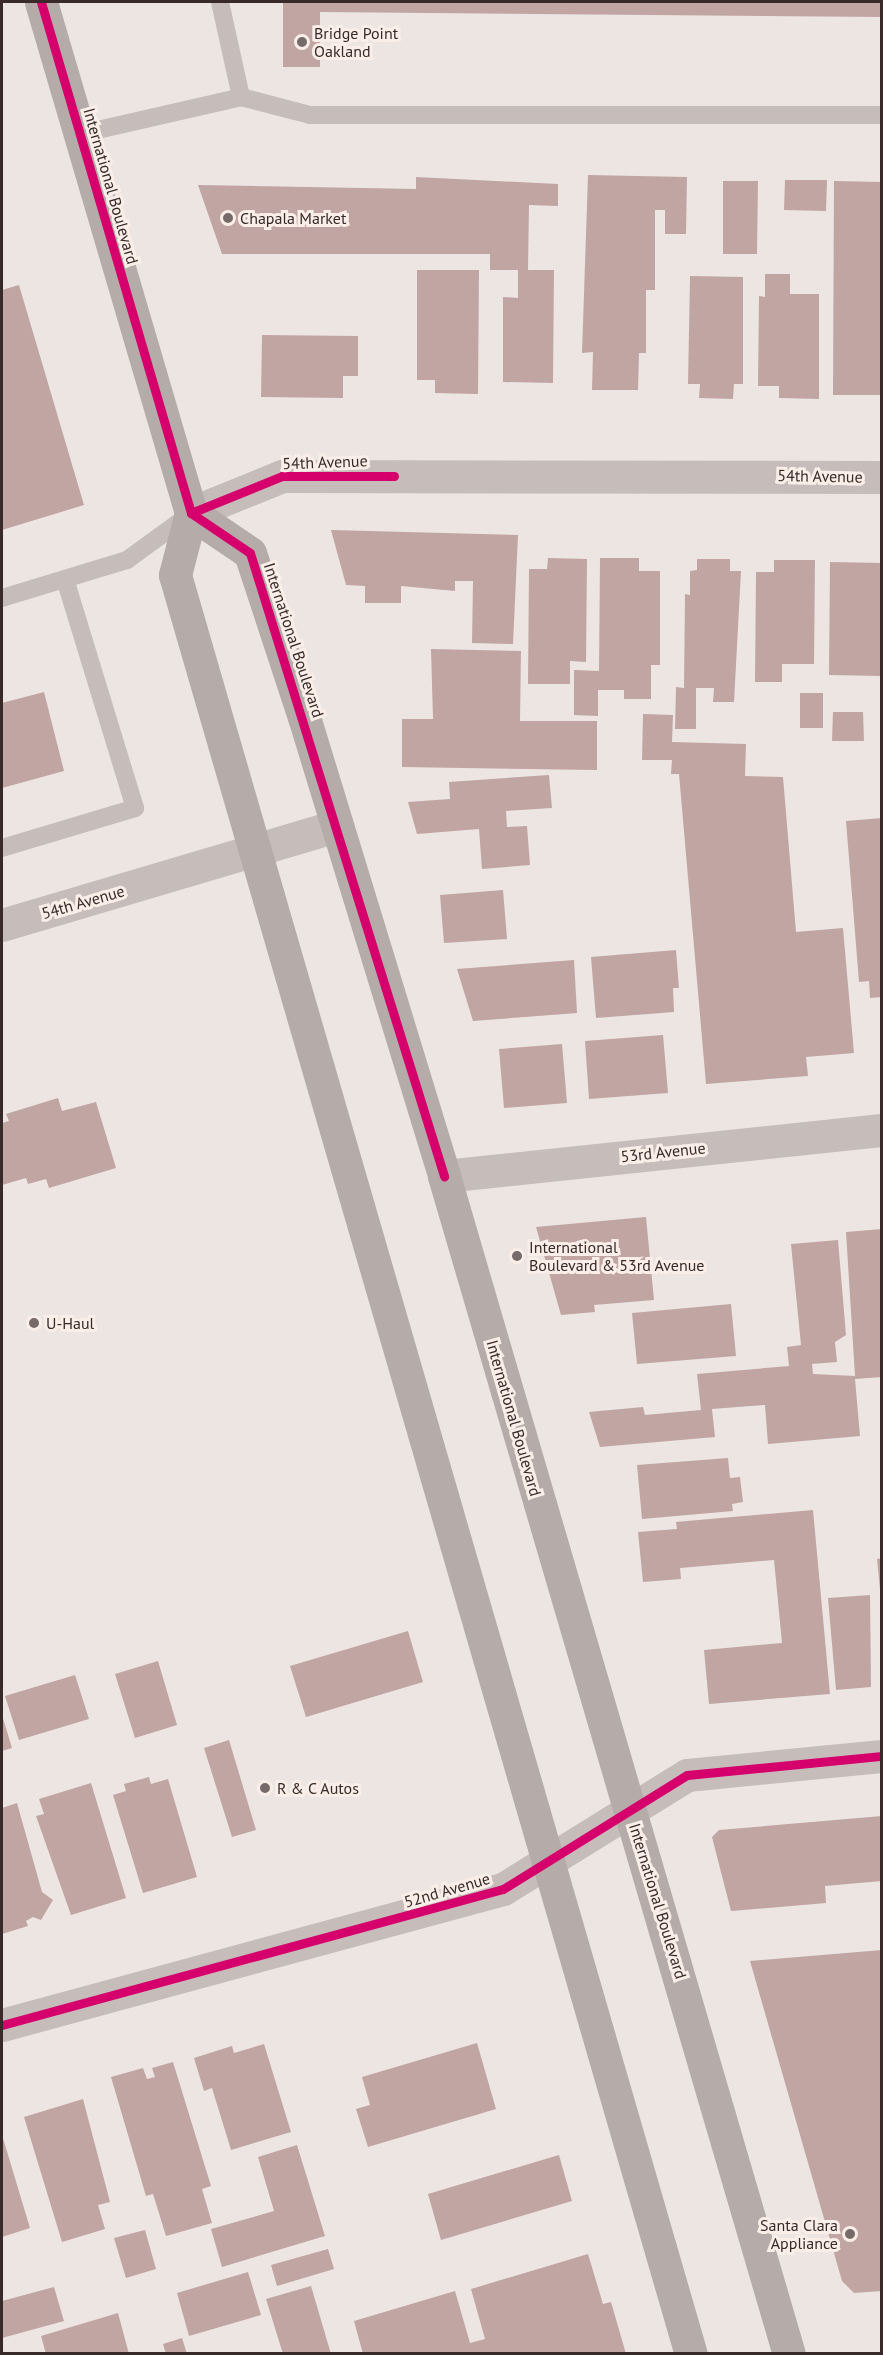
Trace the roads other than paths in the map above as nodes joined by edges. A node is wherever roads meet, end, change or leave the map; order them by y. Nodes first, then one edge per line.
1 (41, 2) edge
2 (220, 2) edge
3 (241, 97) junction
4 (882, 115) edge
5 (80, 134) junction
6 (882, 477) edge
7 (191, 513) junction
8 (65, 579) junction
9 (2, 598) edge
10 (338, 826) junction
11 (2, 848) edge
12 (254, 852) junction
13 (2, 925) edge
14 (882, 1130) edge
15 (444, 1176) junction
16 (882, 1756) edge
17 (630, 1810) junction
18 (548, 1862) junction
19 (2, 2025) edge
20 (691, 2354) edge
21 (789, 2354) edge

1 - 5 main road, International Boulevard
2 - 3 lane
3 - 4 lane
3 - 5 lane
5 - 7 main road, International Boulevard
6 - 7 street, 54th Avenue
7 - 8 lane
7 - 10 main road, International Boulevard
7 - 12 main road
8 - 9 lane
8 - 11 lane
10 - 12 street, 54th Avenue
10 - 15 main road, International Boulevard
12 - 13 street, 54th Avenue
12 - 18 main road
14 - 15 street, 53rd Avenue
15 - 17 main road, International Boulevard
16 - 17 street, 52nd Avenue
17 - 18 street, 52nd Avenue
17 - 21 main road, International Boulevard
18 - 19 street, 52nd Avenue
18 - 20 main road

